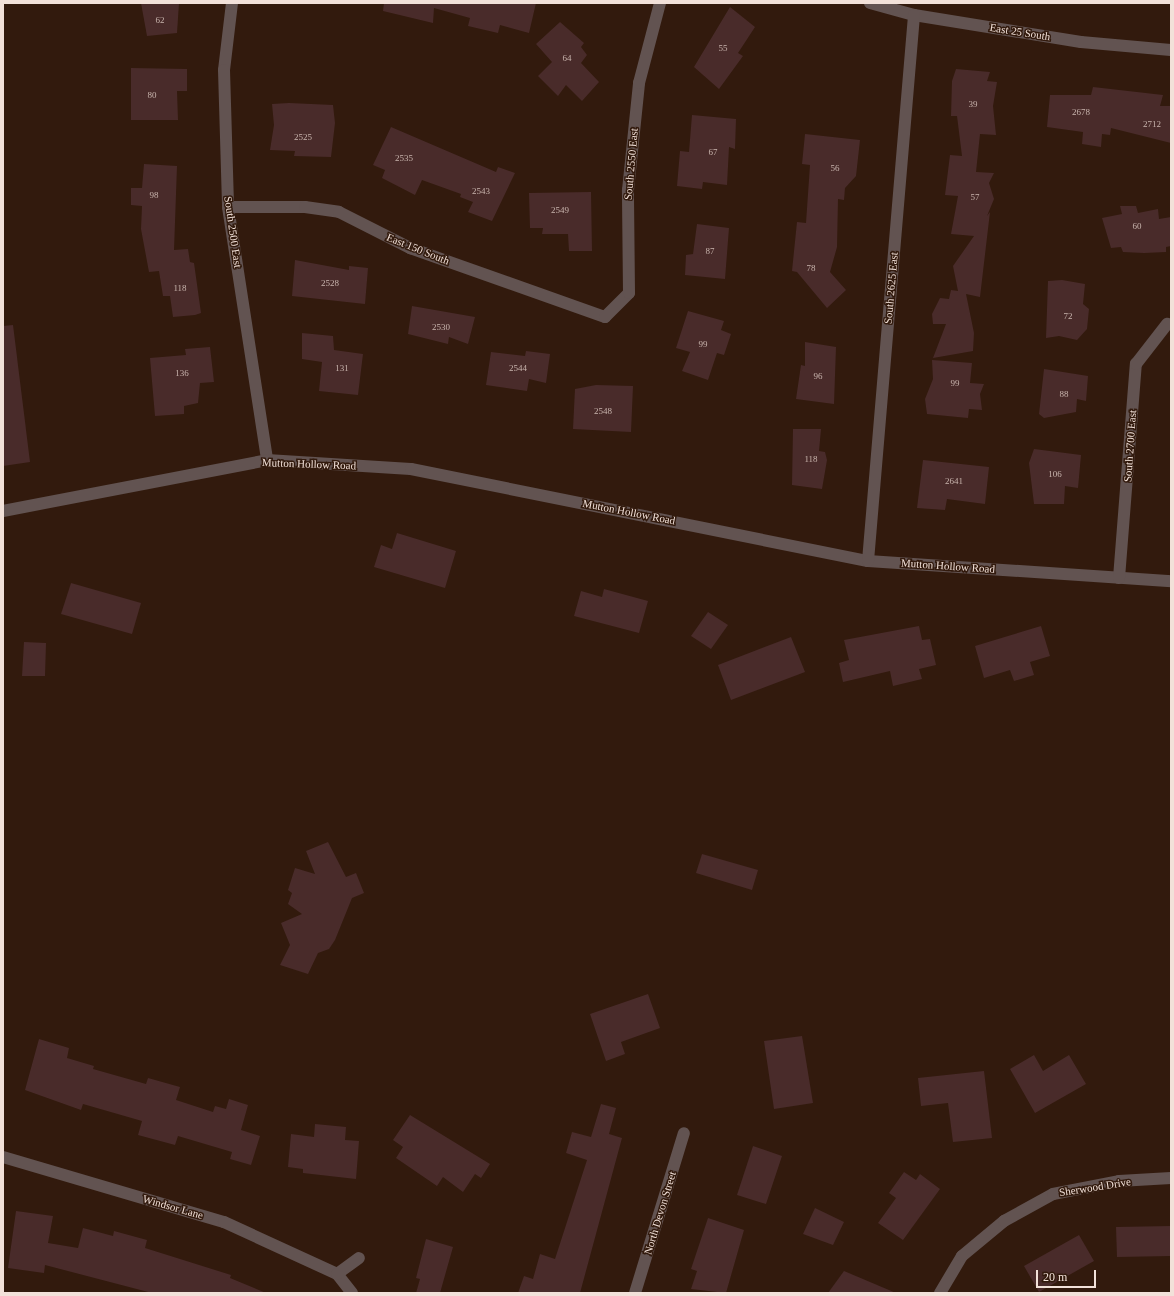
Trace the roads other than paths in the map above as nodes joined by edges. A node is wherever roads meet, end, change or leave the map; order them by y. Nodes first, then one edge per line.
1 (232, 3) edge
2 (660, 3) edge
3 (870, 3) edge
4 (914, 15) junction
5 (1171, 50) edge
6 (228, 207) junction
7 (605, 317) joint
8 (1167, 324) dead end
9 (267, 460) junction
10 (3, 511) edge
11 (868, 561) junction
12 (1119, 578) junction
13 (1171, 581) edge
14 (684, 1133) dead end
15 (3, 1157) edge
16 (1171, 1178) edge
17 (359, 1258) dead end
18 (337, 1274) junction
19 (352, 1293) edge
20 (635, 1293) edge
21 (940, 1293) edge

1 - 6 street, South 2500 East
2 - 7 street, South 2550 East
3 - 4 street, East 25 South
4 - 5 street, East 25 South
4 - 11 street, South 2625 East
6 - 7 street, East 150 South
6 - 9 street, South 2500 East
8 - 12 street, South 2700 East
9 - 10 street, Mutton Hollow Road
9 - 11 street, Mutton Hollow Road
11 - 12 street, Mutton Hollow Road
12 - 13 street, Mutton Hollow Road
14 - 20 street, North Devon Street
15 - 18 street, Windsor Lane
16 - 21 street, Sherwood Drive
17 - 18 street
18 - 19 street

